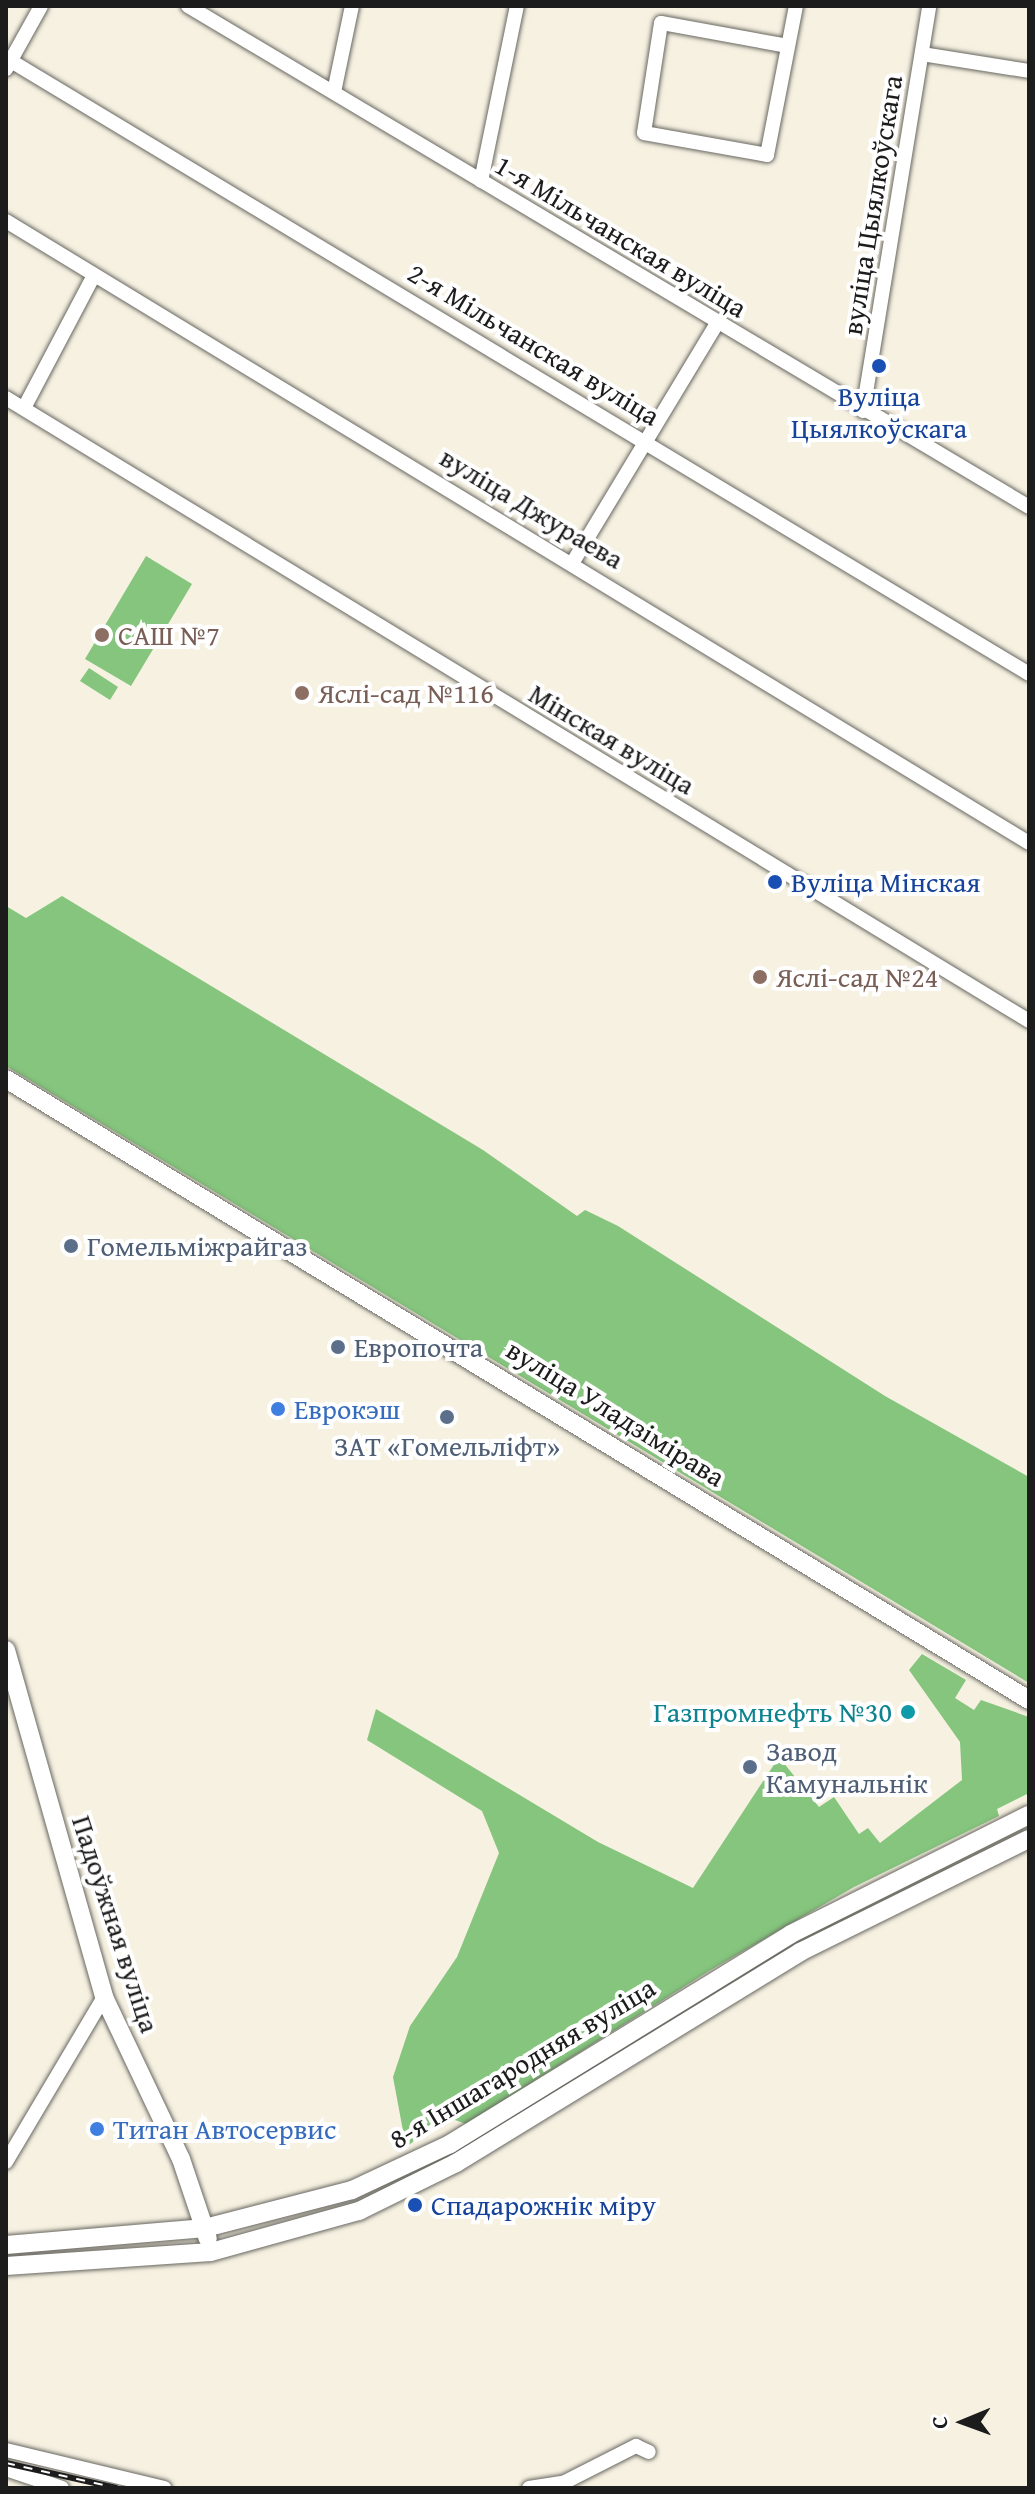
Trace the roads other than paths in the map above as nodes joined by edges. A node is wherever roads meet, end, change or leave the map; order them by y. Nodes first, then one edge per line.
1 (41, 6) edge
2 (352, 6) edge
3 (517, 6) edge
4 (796, 6) edge
5 (929, 6) edge
6 (194, 8) edge
7 (788, 46) junction
8 (922, 54) junction
9 (8, 65) edge
10 (1029, 71) edge
11 (334, 92) junction
12 (481, 181) junction
13 (6, 221) edge
14 (94, 275) junction
15 (716, 325) junction
16 (6, 398) edge
17 (24, 408) junction
18 (863, 411) junction
19 (645, 441) junction
20 (1029, 504) edge
21 (573, 562) junction
22 (1029, 674) edge
23 (1029, 843) edge
24 (1029, 1021) edge
25 (6, 1079) edge
26 (6, 1650) edge
27 (1029, 1700) edge
28 (1029, 1815) edge
29 (1029, 1839) edge
30 (104, 1997) junction
31 (6, 2162) edge
32 (205, 2228) junction
33 (6, 2245) edge
34 (211, 2252) junction
35 (6, 2266) edge
36 (6, 2450) edge
37 (649, 2452) dead end
38 (6, 2469) edge
39 (62, 2488) edge
40 (164, 2488) edge
41 (529, 2488) edge

1 - 9 street
2 - 11 street
3 - 12 street
4 - 7 street
5 - 8 street, вуліца Цыялкоўскага
6 - 11 street, 1-я Мільчанская вуліца
7 - 7 street
8 - 10 street
8 - 18 street, вуліца Цыялкоўскага
9 - 19 street, 2-я Мільчанская вуліца
11 - 12 street, 1-я Мільчанская вуліца
12 - 15 street, 1-я Мільчанская вуліца
13 - 14 street, вуліца Джураева
14 - 17 street
14 - 21 street, вуліца Джураева
15 - 18 street, 1-я Мільчанская вуліца
15 - 19 street
16 - 17 street, Мінская вуліца
17 - 24 street, Мінская вуліца
18 - 20 street, 1-я Мільчанская вуліца
19 - 21 street
19 - 22 street, 2-я Мільчанская вуліца
21 - 23 street, вуліца Джураева
25 - 27 main road, вуліца Уладзімірава
26 - 30 main road, Падоўжная вуліца
28 - 32 main road, 8-я Іншагародняя вуліца
29 - 34 main road, 8-я Іншагародняя вуліца
30 - 31 street
30 - 32 main road, Падоўжная вуліца
32 - 33 main road, 8-я Іншагародняя вуліца
32 - 34 main road, Падоўжная вуліца
34 - 35 main road, 8-я Іншагародняя вуліца
36 - 40 street
37 - 41 street
38 - 39 street

